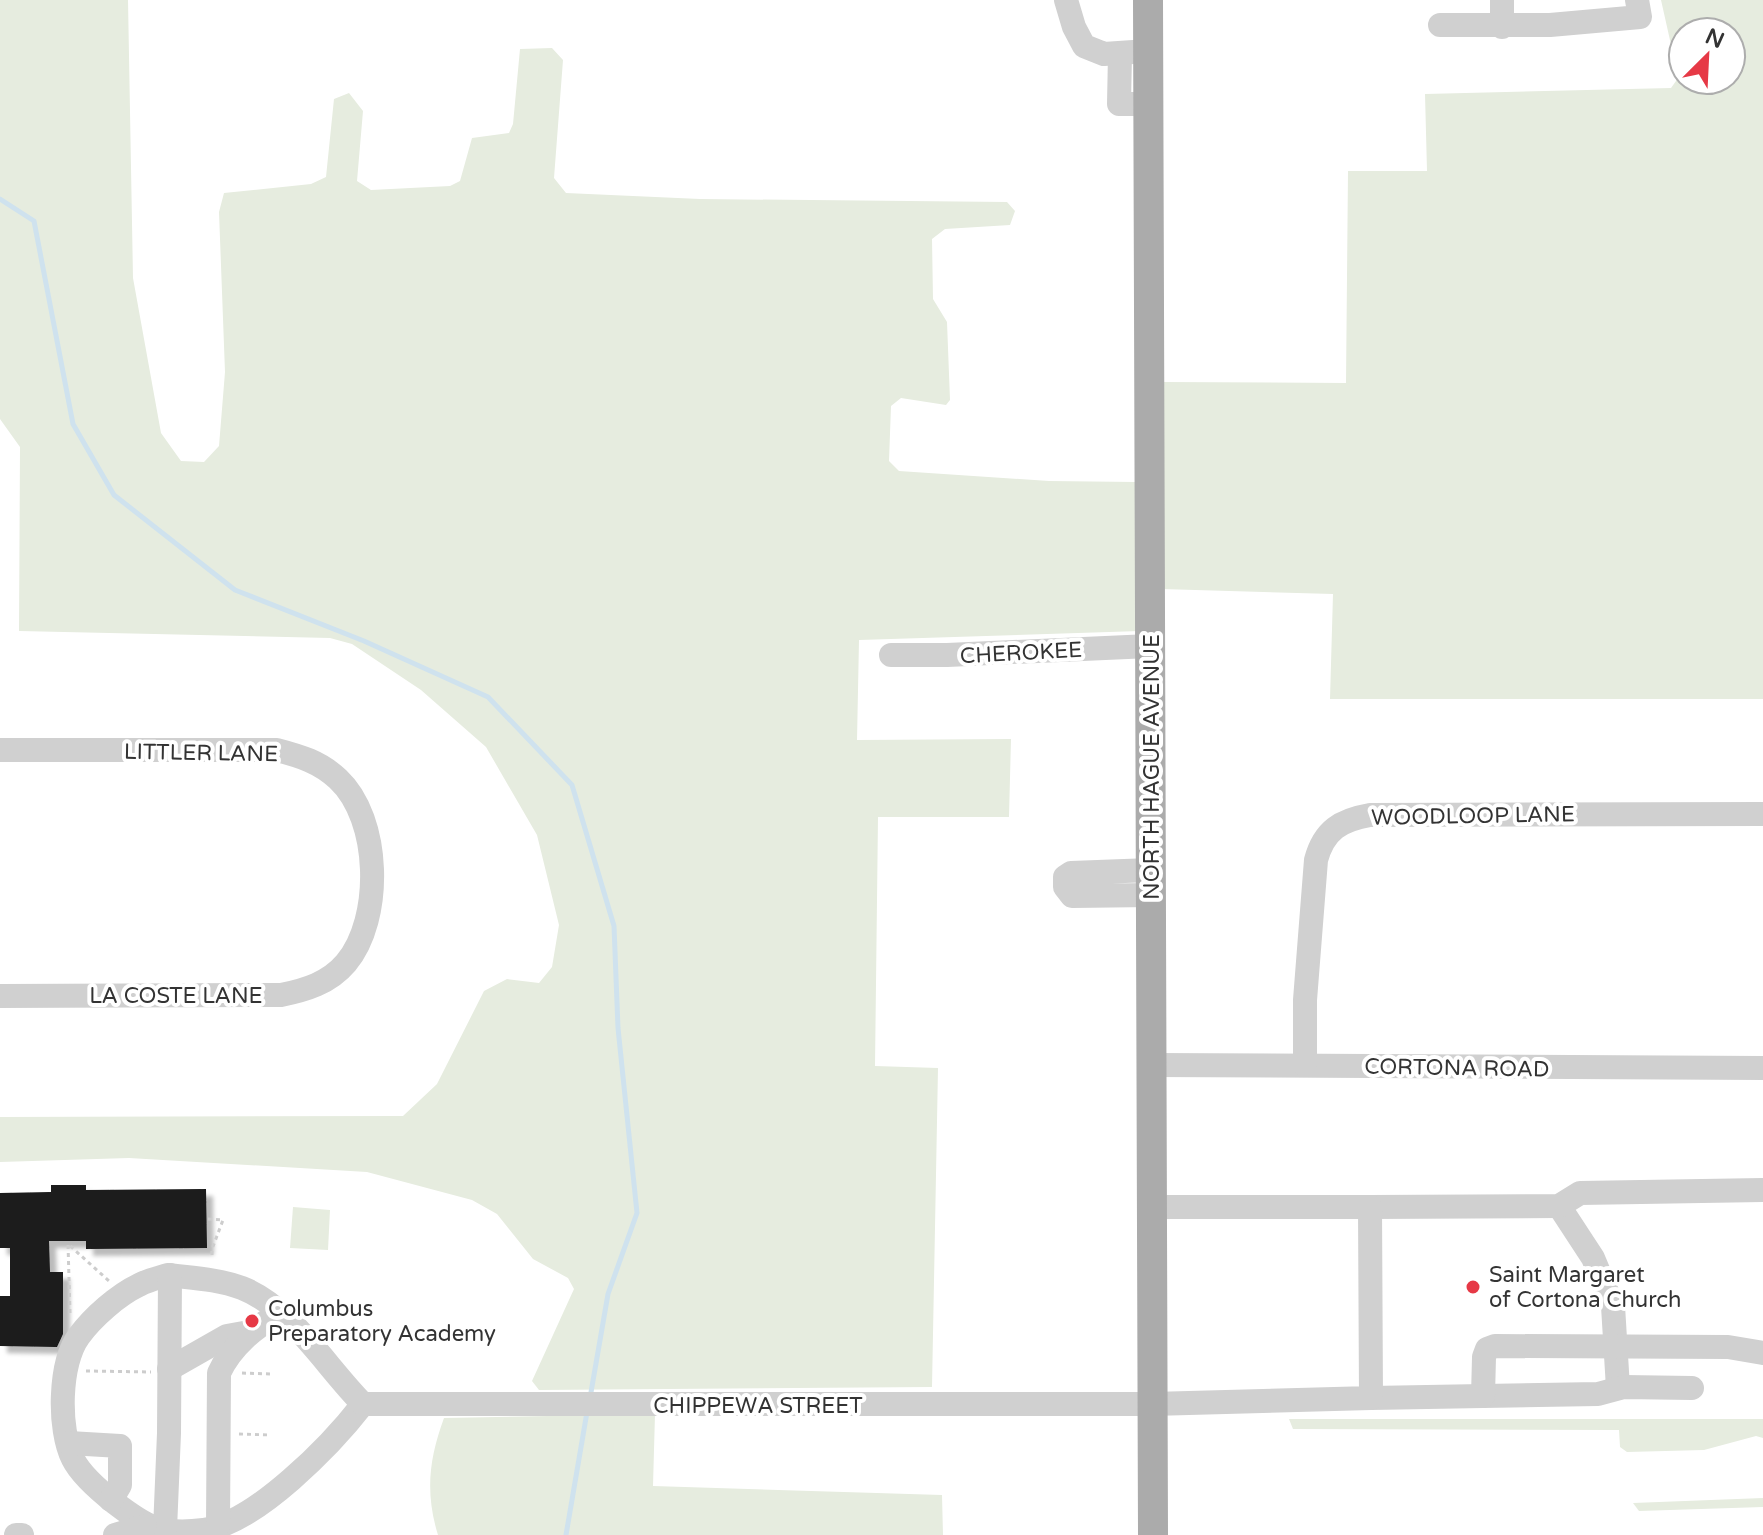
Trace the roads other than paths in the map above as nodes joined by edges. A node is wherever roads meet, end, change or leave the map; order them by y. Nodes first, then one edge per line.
1 (1066, 0) edge
2 (1148, 0) edge
3 (1502, 0) edge
4 (1639, 8) edge
5 (1575, 12) edge
6 (1440, 25) dead end
7 (1502, 27) junction
8 (1134, 52) junction
9 (1150, 646) junction
10 (891, 655) dead end
11 (0, 750) edge
12 (1763, 814) edge
13 (345, 965) joint
14 (0, 996) edge
15 (1152, 1065) junction
16 (1305, 1065) junction
17 (1763, 1068) edge
18 (1763, 1190) edge
19 (1559, 1206) junction
20 (1152, 1207) junction
21 (1370, 1207) junction
22 (170, 1275) junction
23 (280, 1312) junction
24 (251, 1331) junction
25 (1617, 1346) junction
26 (1763, 1353) edge
27 (169, 1369) junction
28 (1618, 1388) junction
29 (1692, 1388) dead end
30 (1483, 1396) junction
31 (1371, 1398) junction
32 (363, 1404) junction
33 (1152, 1404) junction
34 (69, 1443) junction
35 (111, 1500) junction
36 (218, 1525) junction
37 (155, 1528) junction
38 (115, 1535) edge
39 (1153, 1535) edge

1 - 8 street
2 - 8 main road, NORTH HAGUE AVENUE
3 - 7 street
4 - 5 street
5 - 7 street
6 - 7 street
8 - 9 main road, NORTH HAGUE AVENUE
9 - 10 street, CHEROKEE
9 - 15 main road, NORTH HAGUE AVENUE
11 - 13 street, LITTLER LANE
12 - 16 street, WOODLOOP LANE
13 - 14 street, LA COSTE LANE
15 - 16 street, CORTONA ROAD
15 - 20 main road, NORTH HAGUE AVENUE
16 - 17 street, CORTONA ROAD
18 - 19 street
19 - 21 street
19 - 25 street
20 - 21 street
20 - 33 main road, NORTH HAGUE AVENUE
21 - 31 street
22 - 23 street
22 - 27 street
22 - 34 street
23 - 24 street
23 - 32 street
24 - 27 street
24 - 36 street
25 - 26 street
25 - 28 street
25 - 30 street
27 - 37 street
28 - 29 street, CHIPPEWA STREET
28 - 30 street, CHIPPEWA STREET
30 - 31 street, CHIPPEWA STREET
31 - 33 street, CHIPPEWA STREET
32 - 33 street, CHIPPEWA STREET
32 - 36 street
33 - 39 main road, NORTH HAGUE AVENUE
34 - 35 street
34 - 35 street
35 - 37 street
36 - 37 street
37 - 38 street

